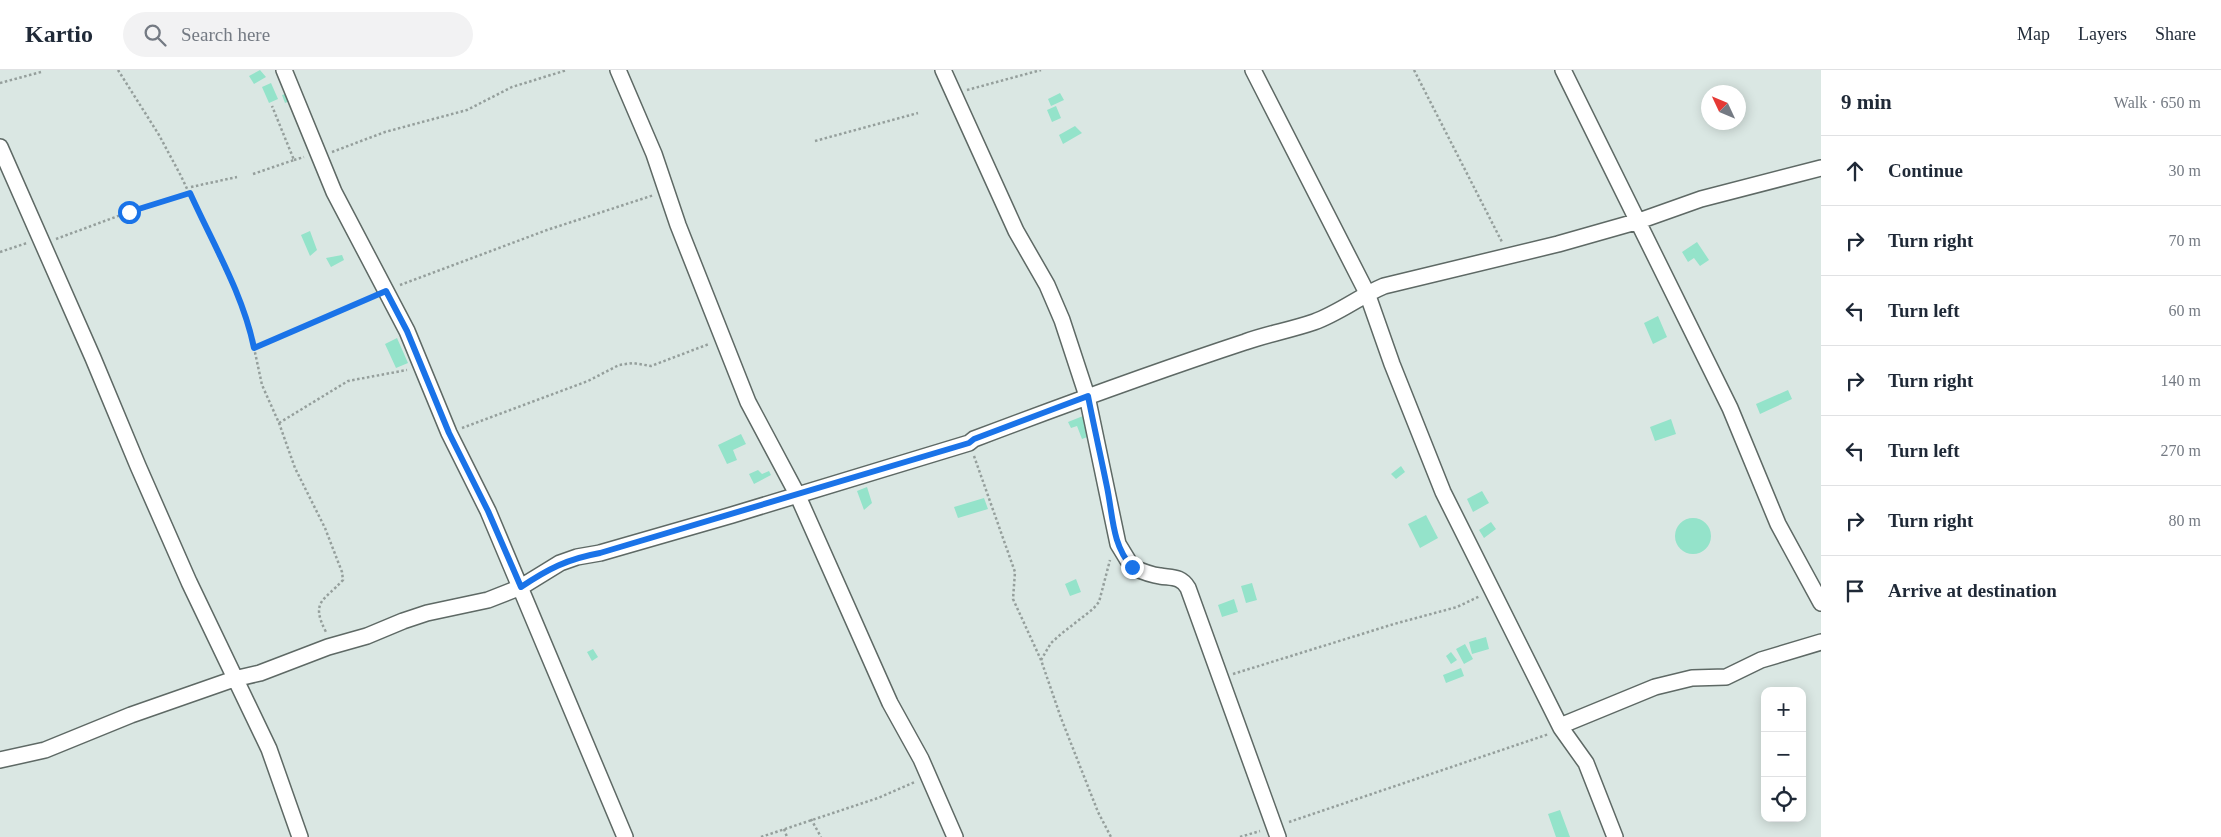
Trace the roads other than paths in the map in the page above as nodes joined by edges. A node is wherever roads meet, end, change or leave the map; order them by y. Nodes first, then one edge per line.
1 (284, 70) edge
2 (618, 70) edge
3 (943, 70) edge
4 (1254, 70) edge
5 (1563, 70) edge
6 (0, 147) edge
7 (1821, 168) edge
8 (1639, 221) junction
9 (1367, 293) junction
10 (1088, 396) junction
11 (797, 494) junction
12 (521, 587) junction
13 (1821, 602) edge
14 (1821, 642) edge
15 (234, 679) junction
16 (1562, 728) junction
17 (0, 760) edge
18 (1276, 832) edge
19 (300, 837) edge
20 (625, 837) edge
21 (955, 837) edge
22 (1615, 837) edge

1 - 12 street
2 - 11 street
3 - 10 street
4 - 9 street
5 - 8 street
6 - 15 street
7 - 8 street
8 - 9 street
8 - 13 street
9 - 10 street
9 - 16 street
10 - 11 street
10 - 18 street
11 - 12 street
11 - 21 street
12 - 15 street
12 - 20 street
14 - 16 street
15 - 17 street
15 - 19 street
16 - 22 street

